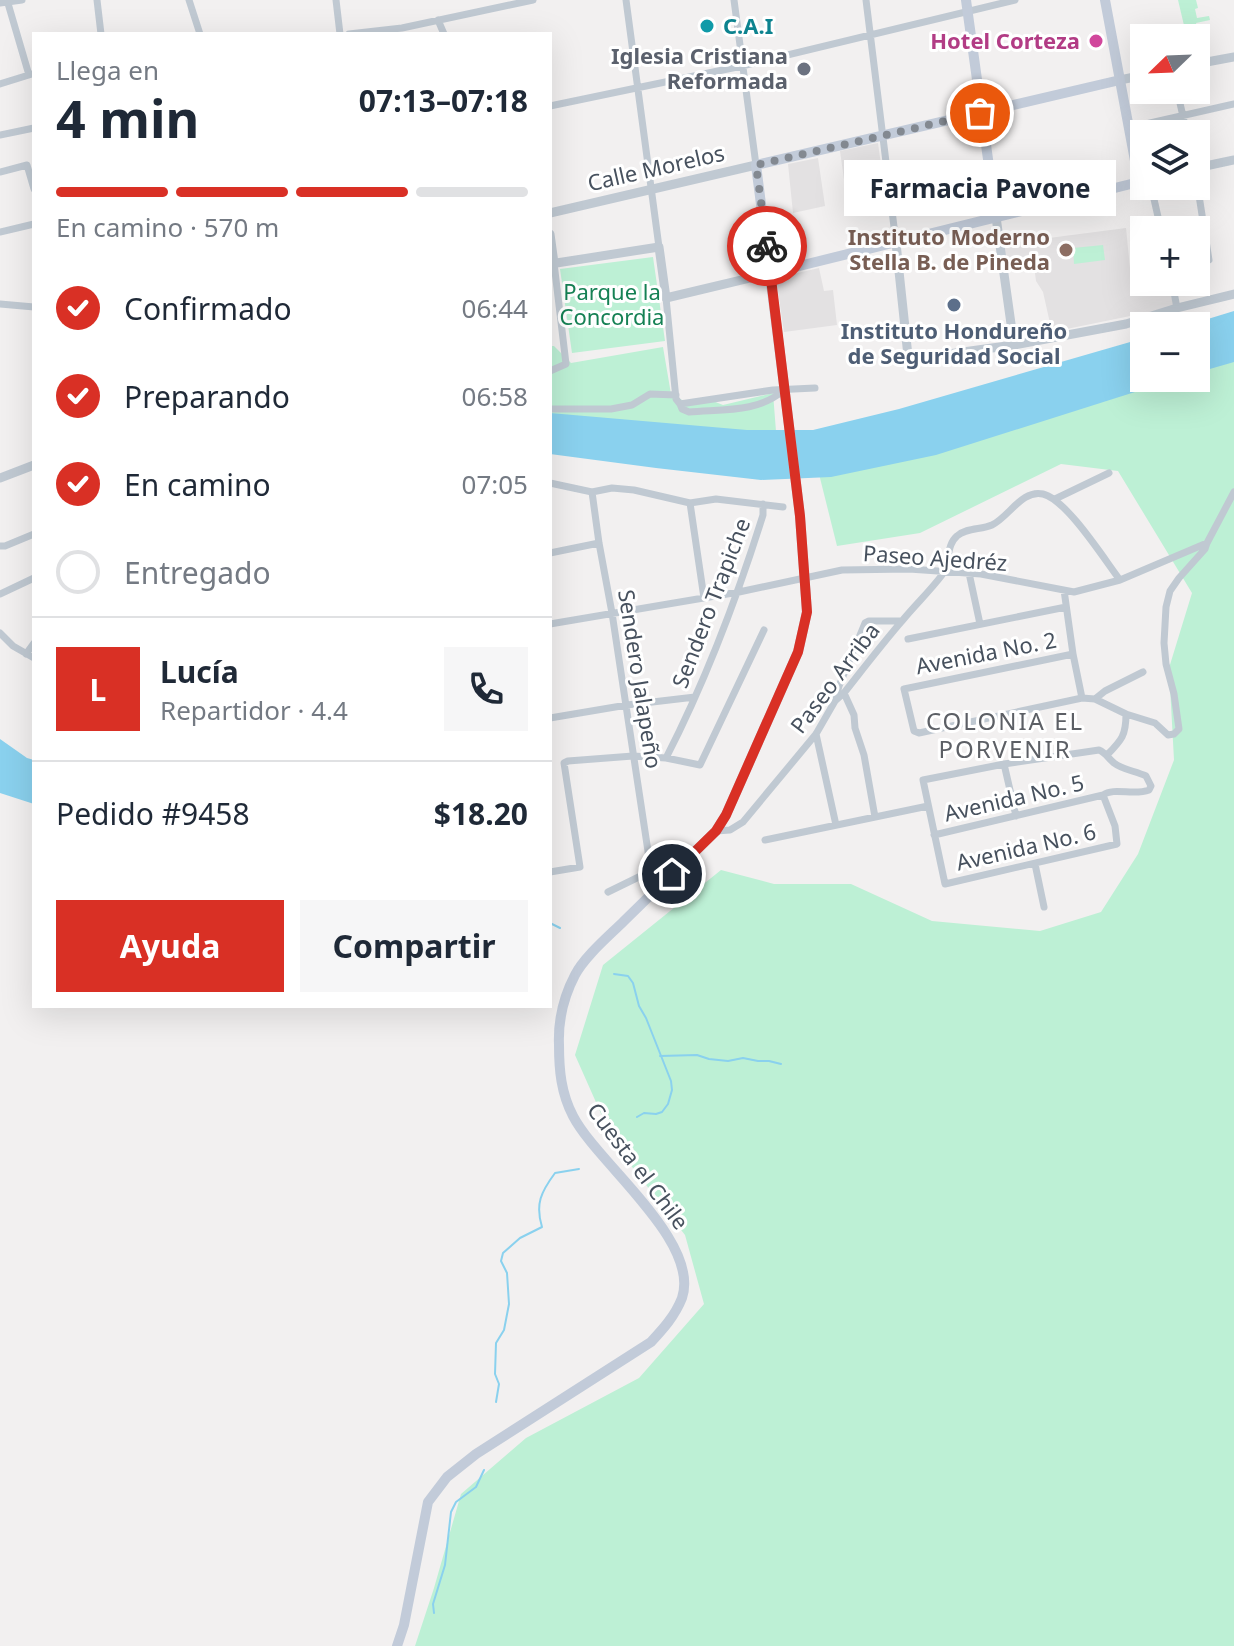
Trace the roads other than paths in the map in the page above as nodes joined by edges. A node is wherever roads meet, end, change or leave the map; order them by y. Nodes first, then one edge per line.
1 (22, 0) edge
2 (97, 0) edge
3 (189, 0) edge
4 (336, 0) edge
5 (533, 0) edge
6 (626, 0) edge
7 (734, 0) edge
8 (866, 0) edge
9 (1015, 0) edge
10 (1105, 0) edge
11 (5, 2) edge
12 (508, 3) edge
13 (967, 5) edge
14 (438, 20) junction
15 (101, 32) edge
16 (199, 32) edge
17 (340, 32) edge
18 (367, 32) edge
19 (443, 32) edge
20 (870, 34) junction
21 (1234, 57) edge
22 (1210, 61) edge
23 (742, 66) junction
24 (32, 74) edge
25 (1130, 78) edge
26 (1120, 80) junction
27 (0, 84) edge
28 (637, 87) junction
29 (1180, 104) edge
30 (1234, 104) edge
31 (552, 106) edge
32 (980, 113) junction
33 (1182, 116) junction
34 (1183, 120) edge
35 (32, 128) edge
36 (1128, 128) junction
37 (0, 135) edge
38 (882, 136) junction
39 (1130, 136) edge
40 (1234, 160) edge
41 (756, 165) junction
42 (1210, 165) edge
43 (0, 172) edge
44 (32, 182) edge
45 (1130, 184) edge
46 (651, 190) junction
47 (552, 213) edge
48 (996, 217) junction
49 (32, 224) edge
50 (0, 232) edge
51 (896, 243) junction
52 (659, 247) junction
53 (552, 264) edge
54 (771, 273) junction
55 (1234, 294) edge
56 (1175, 296) edge
57 (666, 298) junction
58 (0, 304) edge
59 (32, 307) edge
60 (1177, 308) junction
61 (1014, 345) junction
62 (552, 370) edge
63 (815, 388) dead end
64 (784, 390) junction
65 (676, 395) junction
66 (680, 404) junction
67 (552, 409) edge
68 (32, 466) edge
69 (1109, 473) dead end
70 (0, 478) edge
71 (552, 483) edge
72 (592, 492) junction
73 (1234, 492) edge
74 (1055, 499) junction
75 (690, 503) junction
76 (763, 504) junction
77 (783, 507) dead end
78 (32, 535) edge
79 (599, 543) junction
80 (1207, 543) junction
81 (0, 546) edge
82 (552, 553) edge
83 (945, 572) junction
84 (969, 573) junction
85 (32, 579) edge
86 (805, 579) junction
87 (1120, 580) junction
88 (1064, 590) junction
89 (739, 592) junction
90 (0, 594) edge
91 (704, 598) junction
92 (1066, 607) junction
93 (612, 613) junction
94 (901, 621) junction
95 (552, 624) edge
96 (980, 624) junction
97 (764, 630) dead end
98 (0, 633) edge
99 (908, 639) dead end
100 (1073, 654) junction
101 (30, 656) edge
102 (1143, 672) dead end
103 (844, 693) junction
104 (695, 697) junction
105 (1082, 698) junction
106 (1095, 699) junction
107 (835, 701) junction
108 (627, 705) junction
109 (1126, 714) junction
110 (552, 718) edge
111 (816, 734) junction
112 (1107, 755) junction
113 (633, 756) junction
114 (666, 758) junction
115 (1004, 764) junction
116 (1103, 795) junction
117 (928, 806) junction
118 (1016, 816) junction
119 (875, 817) junction
120 (836, 825) junction
121 (716, 831) junction
122 (934, 835) junction
123 (765, 840) dead end
124 (692, 855) junction
125 (1035, 864) junction
126 (651, 871) junction
127 (552, 872) edge
128 (608, 892) dead end
129 (1044, 907) dead end
130 (397, 1646) edge

1 - 11 street
2 - 15 street
3 - 16 street
4 - 17 street
5 - 12 street
6 - 28 street
7 - 23 street
8 - 20 street
9 - 13 street
10 - 26 main road
11 - 24 street
12 - 14 street
13 - 20 street
13 - 32 main road
14 - 18 street
14 - 19 street
20 - 23 street
20 - 38 street
21 - 22 street
23 - 28 street
23 - 41 street
24 - 27 street
25 - 26 street, Calle Morelos
26 - 32 main road, Calle Morelos
26 - 36 main road
28 - 31 street
28 - 46 street
29 - 33 street
30 - 33 street
32 - 38 main road, Calle Morelos
32 - 48 main road
33 - 34 street
33 - 36 street
35 - 37 street
36 - 39 main road
38 - 41 main road, Calle Morelos
38 - 51 street
40 - 42 street
41 - 46 street, Calle Morelos
41 - 54 main road, Cuesta el Chile
43 - 44 street
45 - 48 main road
46 - 47 street, Calle Morelos
46 - 52 street
48 - 51 main road
48 - 61 street
49 - 50 street
51 - 54 main road
51 - 61 street
52 - 53 street
52 - 57 street
53 - 62 street
54 - 57 street
54 - 86 main road, Cuesta el Chile, bridge
55 - 60 street
56 - 60 street
57 - 65 street
58 - 59 street
60 - 61 street
63 - 64 street
64 - 66 street
64 - 66 street
65 - 66 street
65 - 67 street
68 - 70 street
69 - 74 street
71 - 72 street
72 - 75 street
72 - 79 street, Sendero Jalapeño
73 - 80 street
74 - 83 street
74 - 87 street
75 - 76 street
75 - 91 street
76 - 77 street
76 - 89 street, Sendero Trapiche
78 - 81 street
79 - 82 street
79 - 93 street, Sendero Jalapeño
80 - 87 street, Paseo Ajedréz
80 - 109 street
83 - 84 street, Paseo Ajedréz
83 - 86 street, Paseo Ajedréz
83 - 94 street, Paseo Arriba
84 - 88 street, Paseo Ajedréz
84 - 96 street
85 - 90 street
86 - 89 street, Paseo Ajedréz
86 - 121 main road, Cuesta el Chile
87 - 88 street, Paseo Ajedréz
88 - 92 street
89 - 91 street, Paseo Ajedréz
89 - 104 street, Sendero Trapiche
91 - 93 street, Paseo Ajedréz
92 - 96 street
92 - 100 street
93 - 95 street, Paseo Ajedréz
93 - 108 street, Sendero Jalapeño
94 - 103 street, Paseo Arriba
94 - 107 street
96 - 99 street
97 - 114 street
98 - 101 street
100 - 105 street
100 - 105 street, Avenida No. 2
102 - 106 street
103 - 107 street, Paseo Arriba
103 - 119 street
104 - 108 street
104 - 114 street, Sendero Trapiche
105 - 106 street
106 - 109 street
107 - 111 street, Paseo Arriba
108 - 110 street
108 - 113 street, Sendero Jalapeño
109 - 112 street
111 - 120 street
111 - 121 street, Paseo Arriba
112 - 115 street
112 - 116 street, Avenida No. 5
113 - 114 street
113 - 126 street, Sendero Jalapeño
113 - 127 street
115 - 117 street
115 - 118 street
116 - 118 street, Avenida No. 5
116 - 125 street, Avenida No. 6
117 - 119 street
117 - 122 street
118 - 122 street, Avenida No. 5
119 - 120 street
120 - 123 street
121 - 124 main road, Cuesta el Chile
122 - 125 street, Avenida No. 6
124 - 126 street
124 - 130 main road, Cuesta el Chile
125 - 129 street
126 - 128 street

